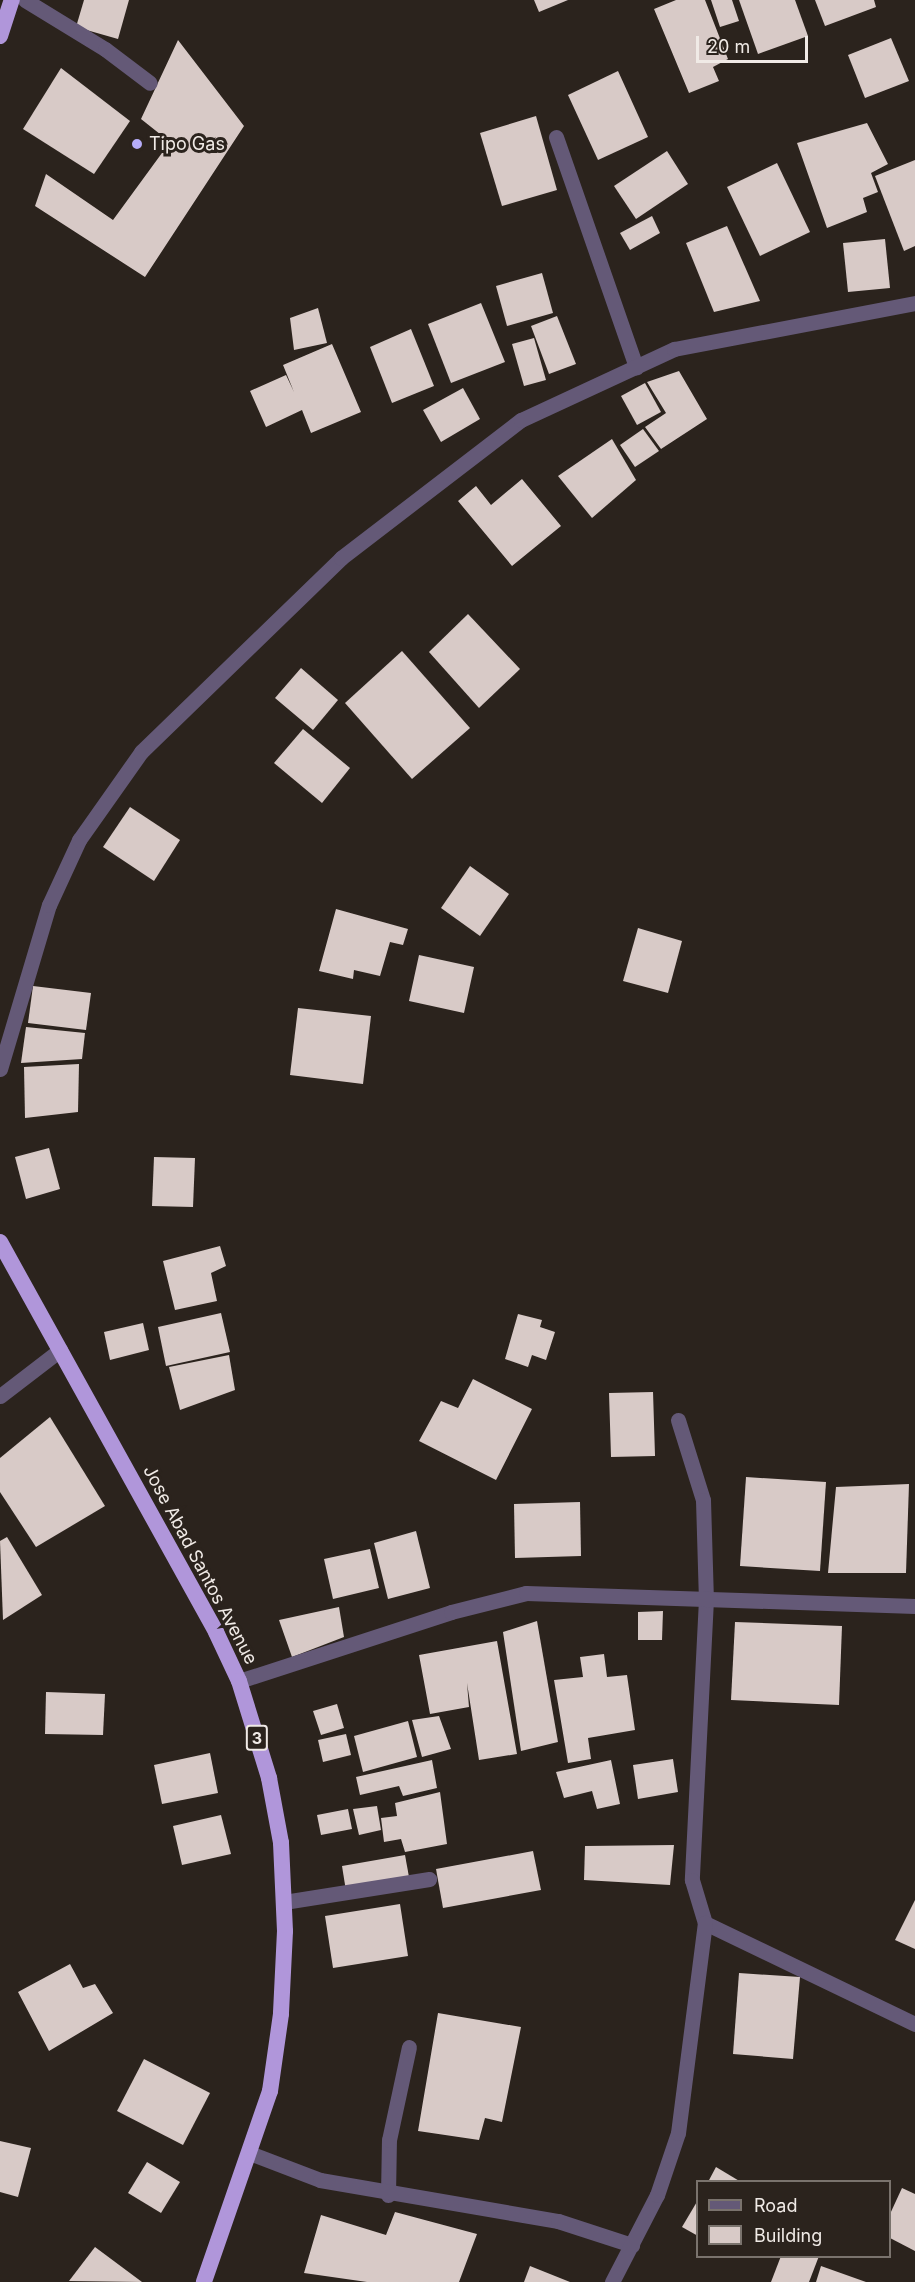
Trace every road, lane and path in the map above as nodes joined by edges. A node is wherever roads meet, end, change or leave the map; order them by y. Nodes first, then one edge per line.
1 (12, 0) edge
2 (25, 0) edge
3 (0, 36) edge
4 (150, 83) dead end
5 (556, 137) dead end
6 (915, 303) edge
7 (636, 367) junction
8 (0, 1069) edge
9 (0, 1242) edge
10 (60, 1350) junction
11 (0, 1396) edge
12 (678, 1420) dead end
13 (706, 1599) junction
14 (915, 1606) edge
15 (239, 1681) junction
16 (429, 1879) dead end
17 (284, 1902) junction
18 (705, 1923) junction
19 (915, 2024) edge
20 (409, 2047) dead end
21 (252, 2154) junction
22 (388, 2195) junction
23 (632, 2245) junction
24 (204, 2282) edge
25 (612, 2282) edge

1 - 3 highway
2 - 4 street
5 - 7 street
6 - 7 street
7 - 8 street
9 - 10 highway, Jose Abad Santos Avenue / 3
10 - 11 street
10 - 15 highway, Jose Abad Santos Avenue / 3
12 - 13 street
13 - 14 street
13 - 15 street
13 - 18 street
15 - 17 highway, Jose Abad Santos Avenue / 3
16 - 17 street
17 - 21 highway, Jose Abad Santos Avenue / 3
18 - 19 street
18 - 23 street
20 - 22 street
21 - 22 street
21 - 24 highway, Jose Abad Santos Avenue / 3
22 - 23 street
23 - 25 street

